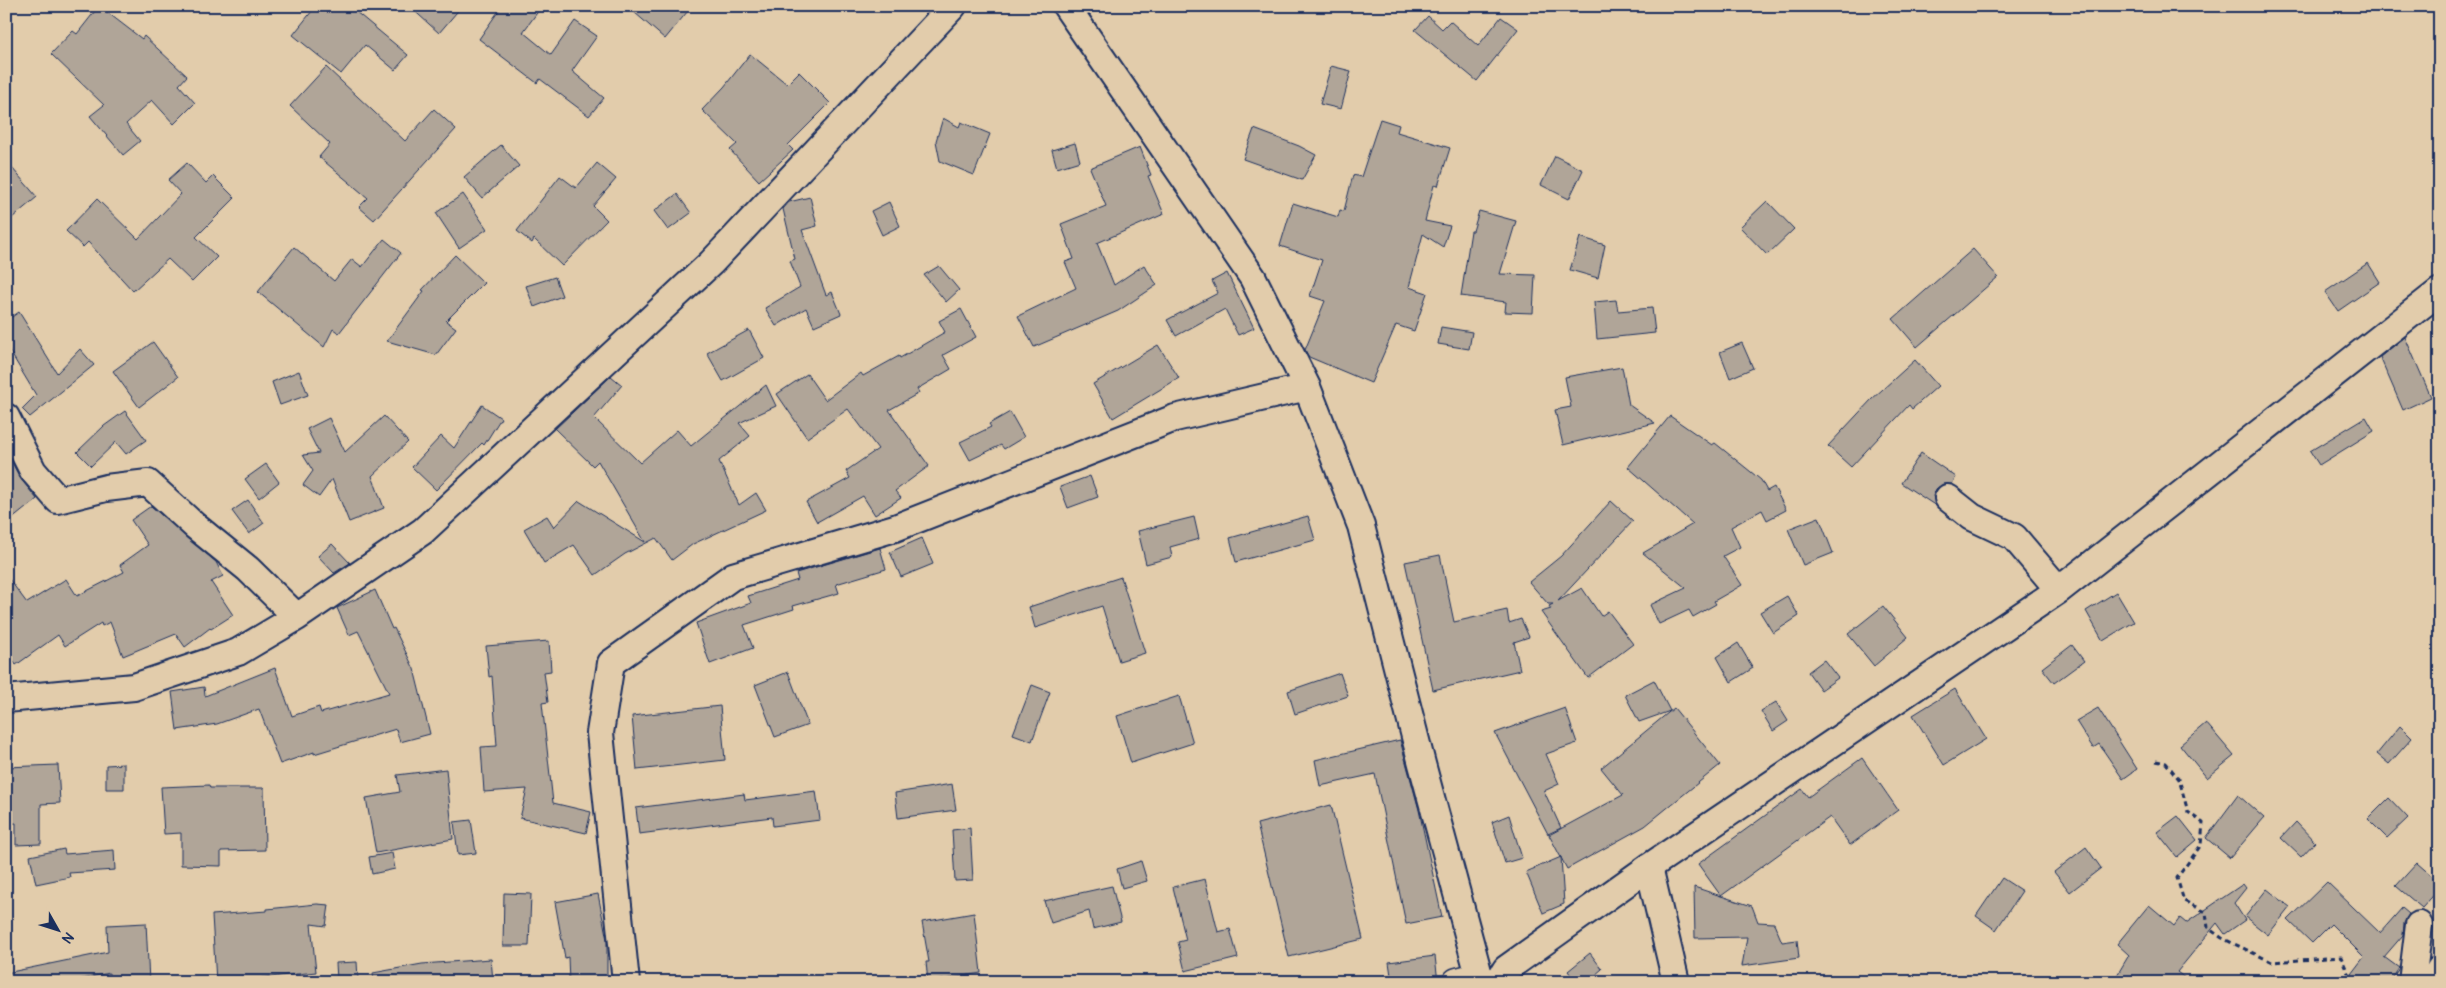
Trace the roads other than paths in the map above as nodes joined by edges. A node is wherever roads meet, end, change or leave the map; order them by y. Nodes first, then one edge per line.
1 (953, 6) edge
2 (1066, 6) edge
3 (2440, 291) edge
4 (1308, 387) junction
5 (6, 417) edge
6 (1948, 498) dead end
7 (2059, 590) junction
8 (297, 617) junction
9 (6, 699) edge
10 (1649, 867) junction
11 (2419, 925) dead end
12 (2440, 969) edge
13 (1481, 981) edge
14 (626, 982) edge
15 (1676, 982) edge
16 (2412, 982) edge
17 (2433, 982) edge

1 - 8 street
2 - 4 street
3 - 7 street
4 - 13 street
4 - 14 street
5 - 8 street
6 - 7 street
7 - 10 street
8 - 9 street
10 - 13 street
10 - 15 street
11 - 16 street
12 - 17 street

